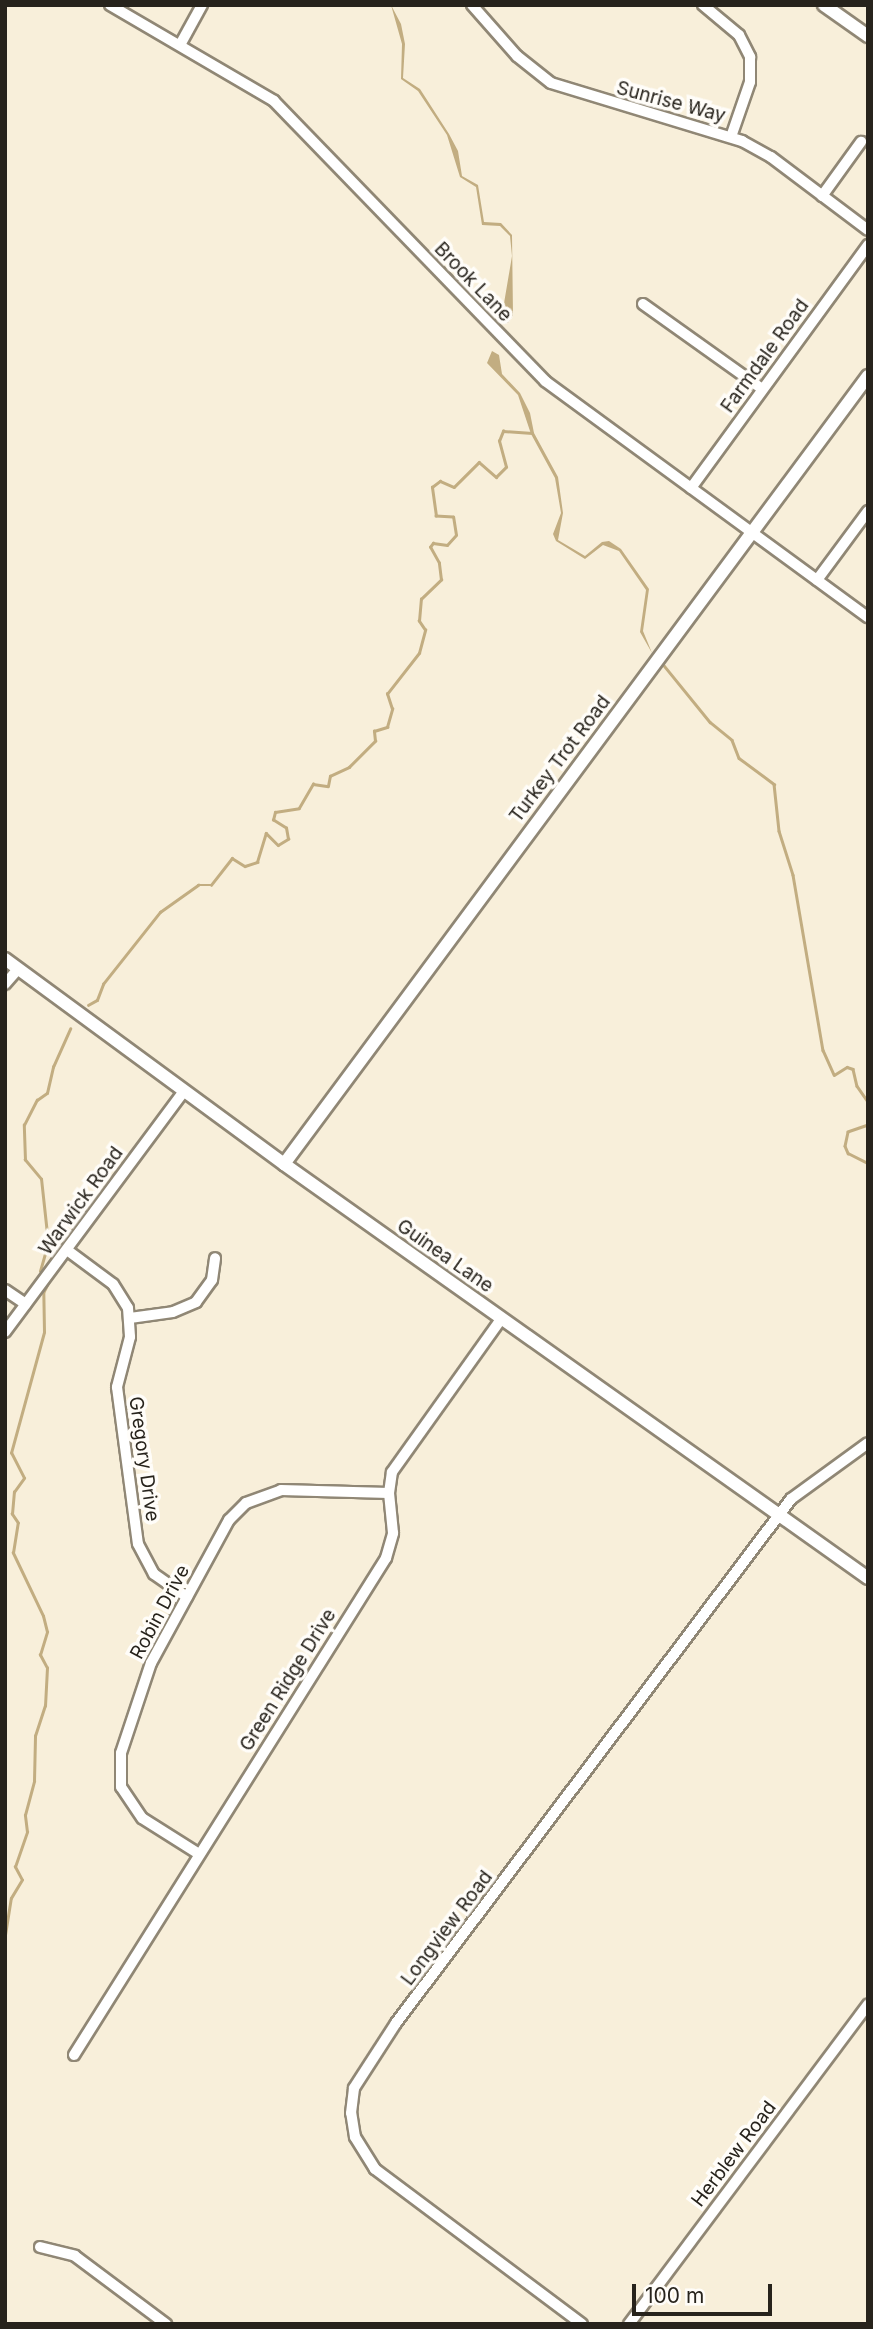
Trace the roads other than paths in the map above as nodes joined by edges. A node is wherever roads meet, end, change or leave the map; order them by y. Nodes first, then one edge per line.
1 (110, 5) edge
2 (202, 5) edge
3 (472, 5) edge
4 (703, 5) edge
5 (824, 5) edge
6 (868, 36) edge
7 (180, 45) junction
8 (731, 137) junction
9 (861, 142) dead end
10 (822, 196) junction
11 (868, 230) edge
12 (868, 245) edge
13 (643, 304) dead end
14 (868, 376) edge
15 (762, 389) junction
16 (691, 488) junction
17 (868, 511) edge
18 (752, 532) junction
19 (817, 580) junction
20 (868, 617) edge
21 (5, 959) edge
22 (18, 969) junction
23 (5, 984) edge
24 (184, 1090) junction
25 (284, 1164) junction
26 (67, 1250) junction
27 (215, 1258) dead end
28 (5, 1290) edge
29 (26, 1304) junction
30 (130, 1318) junction
31 (501, 1319) junction
32 (5, 1332) edge
33 (868, 1443) edge
34 (389, 1493) junction
35 (780, 1516) junction
36 (868, 1577) edge
37 (187, 1597) junction
38 (199, 1854) junction
39 (868, 2006) edge
40 (74, 2055) dead end
41 (40, 2247) dead end
42 (166, 2324) edge
43 (582, 2324) edge
44 (629, 2324) edge

1 - 7 street, Brook Lane
2 - 7 street
3 - 8 street, Sunrise Way
4 - 8 street
5 - 6 street
7 - 16 street, Brook Lane
8 - 10 street, Sunrise Way
9 - 10 street
10 - 11 street, Sunrise Way
12 - 15 street, Farmdale Road
13 - 15 street
14 - 18 street, Turkey Trot Road
15 - 16 street, Farmdale Road
16 - 18 street, Brook Lane
17 - 19 street
18 - 19 street, Brook Lane
18 - 25 street, Turkey Trot Road
19 - 20 street, Brook Lane
21 - 22 street, Guinea Lane
22 - 23 street
22 - 24 street, Guinea Lane
24 - 25 street, Guinea Lane
24 - 26 street, Warwick Road
25 - 31 street, Guinea Lane
26 - 29 street, Warwick Road
26 - 30 street
27 - 30 street
28 - 29 street
29 - 32 street, Warwick Road
30 - 37 street, Gregory Drive
31 - 34 street, Green Ridge Drive
31 - 35 street, Guinea Lane
33 - 35 street, Longview Road
34 - 37 street, Robin Drive
34 - 38 street, Green Ridge Drive
35 - 36 street, Guinea Lane
35 - 43 street, Longview Road
37 - 38 street, Robin Drive
38 - 40 street, Green Ridge Drive
39 - 44 street, Herblew Road
41 - 42 street

